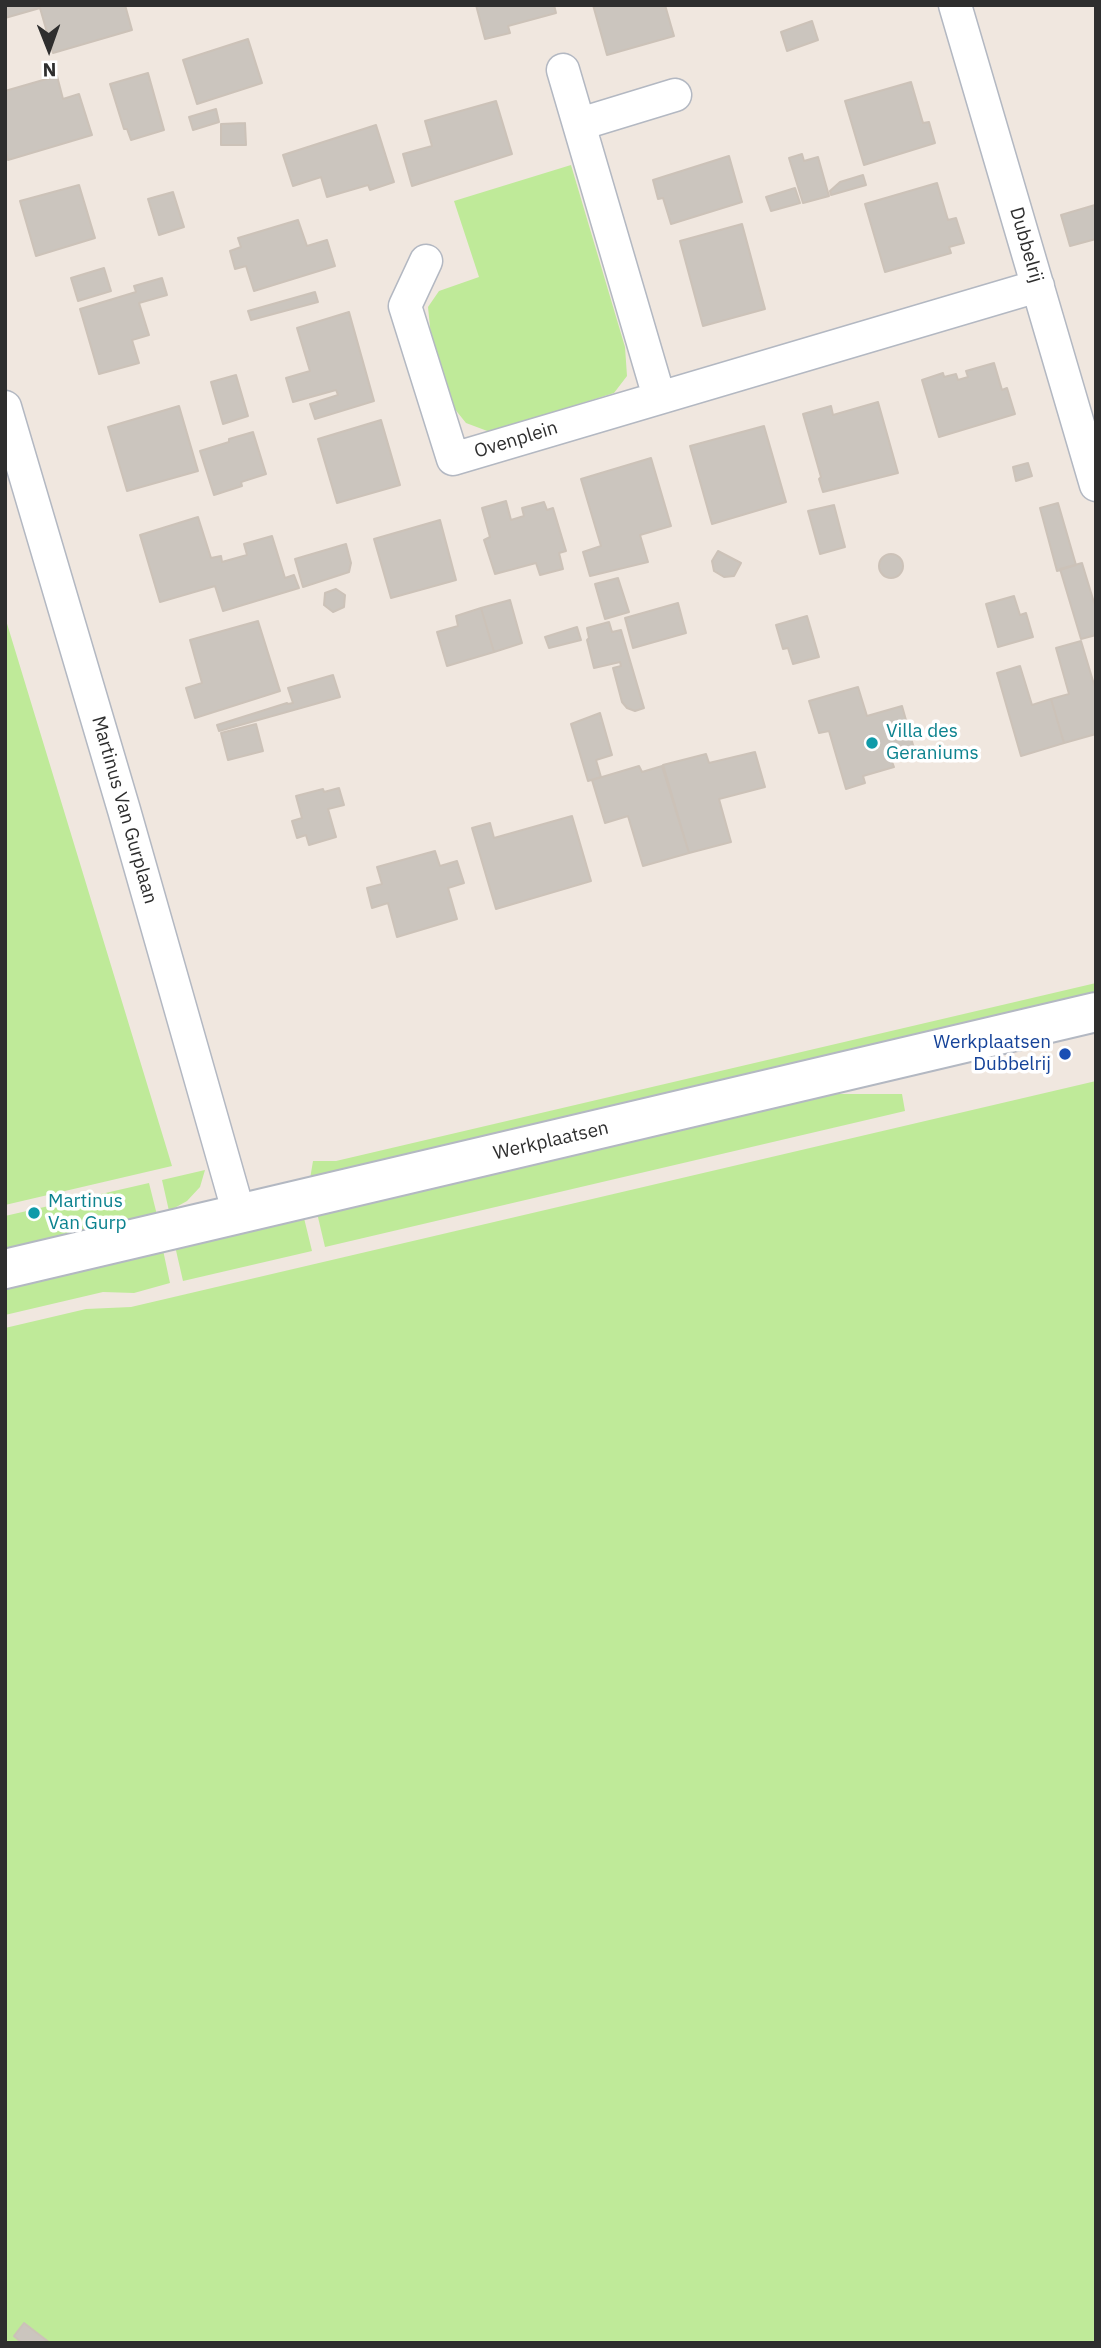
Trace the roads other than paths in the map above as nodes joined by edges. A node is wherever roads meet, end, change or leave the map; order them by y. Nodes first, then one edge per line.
1 (956, 5) edge
2 (563, 70) dead end
3 (675, 95) dead end
4 (580, 124) junction
5 (426, 261) dead end
6 (1038, 286) junction
7 (659, 397) junction
8 (5, 407) edge
9 (1096, 485) edge
10 (1096, 1012) edge
11 (239, 1214) junction
12 (5, 1269) edge

1 - 6 street, Dubbelrij
2 - 4 street
3 - 4 street
4 - 7 street
5 - 7 street, Ovenplein
6 - 7 street, Ovenplein
6 - 9 street, Dubbelrij
8 - 11 street, Martinus Van Gurplaan
10 - 11 main road, Werkplaatsen
11 - 12 main road, Werkplaatsen

